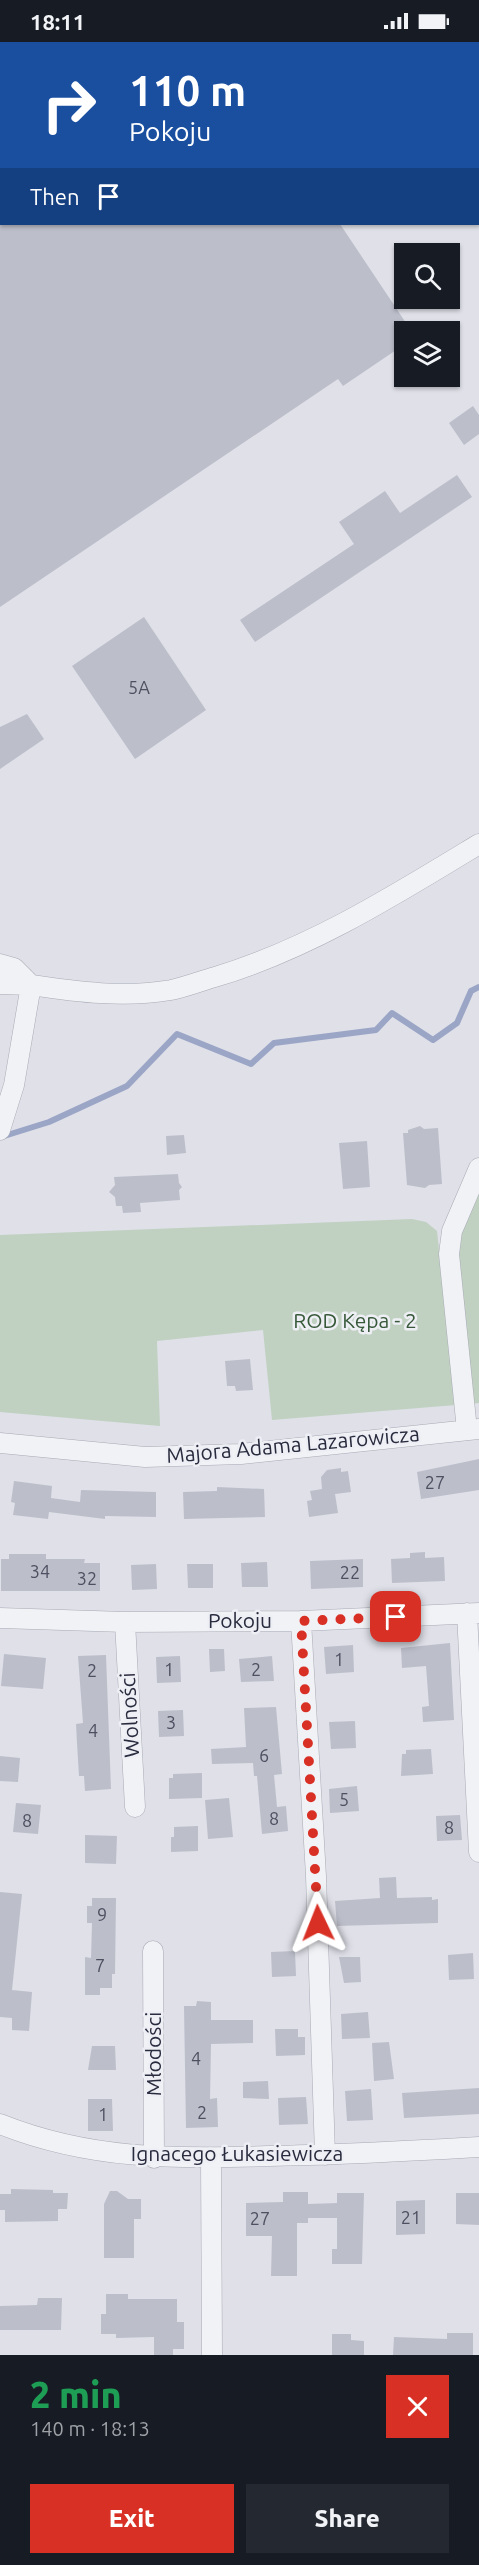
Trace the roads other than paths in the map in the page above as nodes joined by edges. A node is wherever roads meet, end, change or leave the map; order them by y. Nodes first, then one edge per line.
1 (479, 844) edge
2 (0, 964) edge
3 (0, 984) edge
4 (31, 985) junction
5 (1, 1128) edge
6 (479, 1168) edge
7 (473, 1430) edge
8 (0, 1443) edge
9 (473, 1613) edge
10 (0, 1618) edge
11 (301, 1621) junction
12 (125, 1622) junction
13 (135, 1807) dead end
14 (479, 1852) edge
15 (153, 1951) dead end
16 (0, 2124) edge
17 (479, 2147) edge
18 (325, 2155) junction
19 (154, 2158) junction
20 (211, 2158) junction
21 (212, 2355) edge

1 - 4 street
2 - 4 street
3 - 4 street
4 - 5 street
6 - 7 street
7 - 8 street, Majora Adama Lazarowicza
9 - 11 street, Pokoju
9 - 14 street
10 - 12 street, Pokoju
11 - 12 street, Pokoju
11 - 18 street
12 - 13 street, Wolności
15 - 19 street, Młodości
16 - 19 street, Ignacego Łukasiewicza
17 - 18 street, Ignacego Łukasiewicza
18 - 20 street, Ignacego Łukasiewicza
19 - 20 street, Ignacego Łukasiewicza
20 - 21 street

